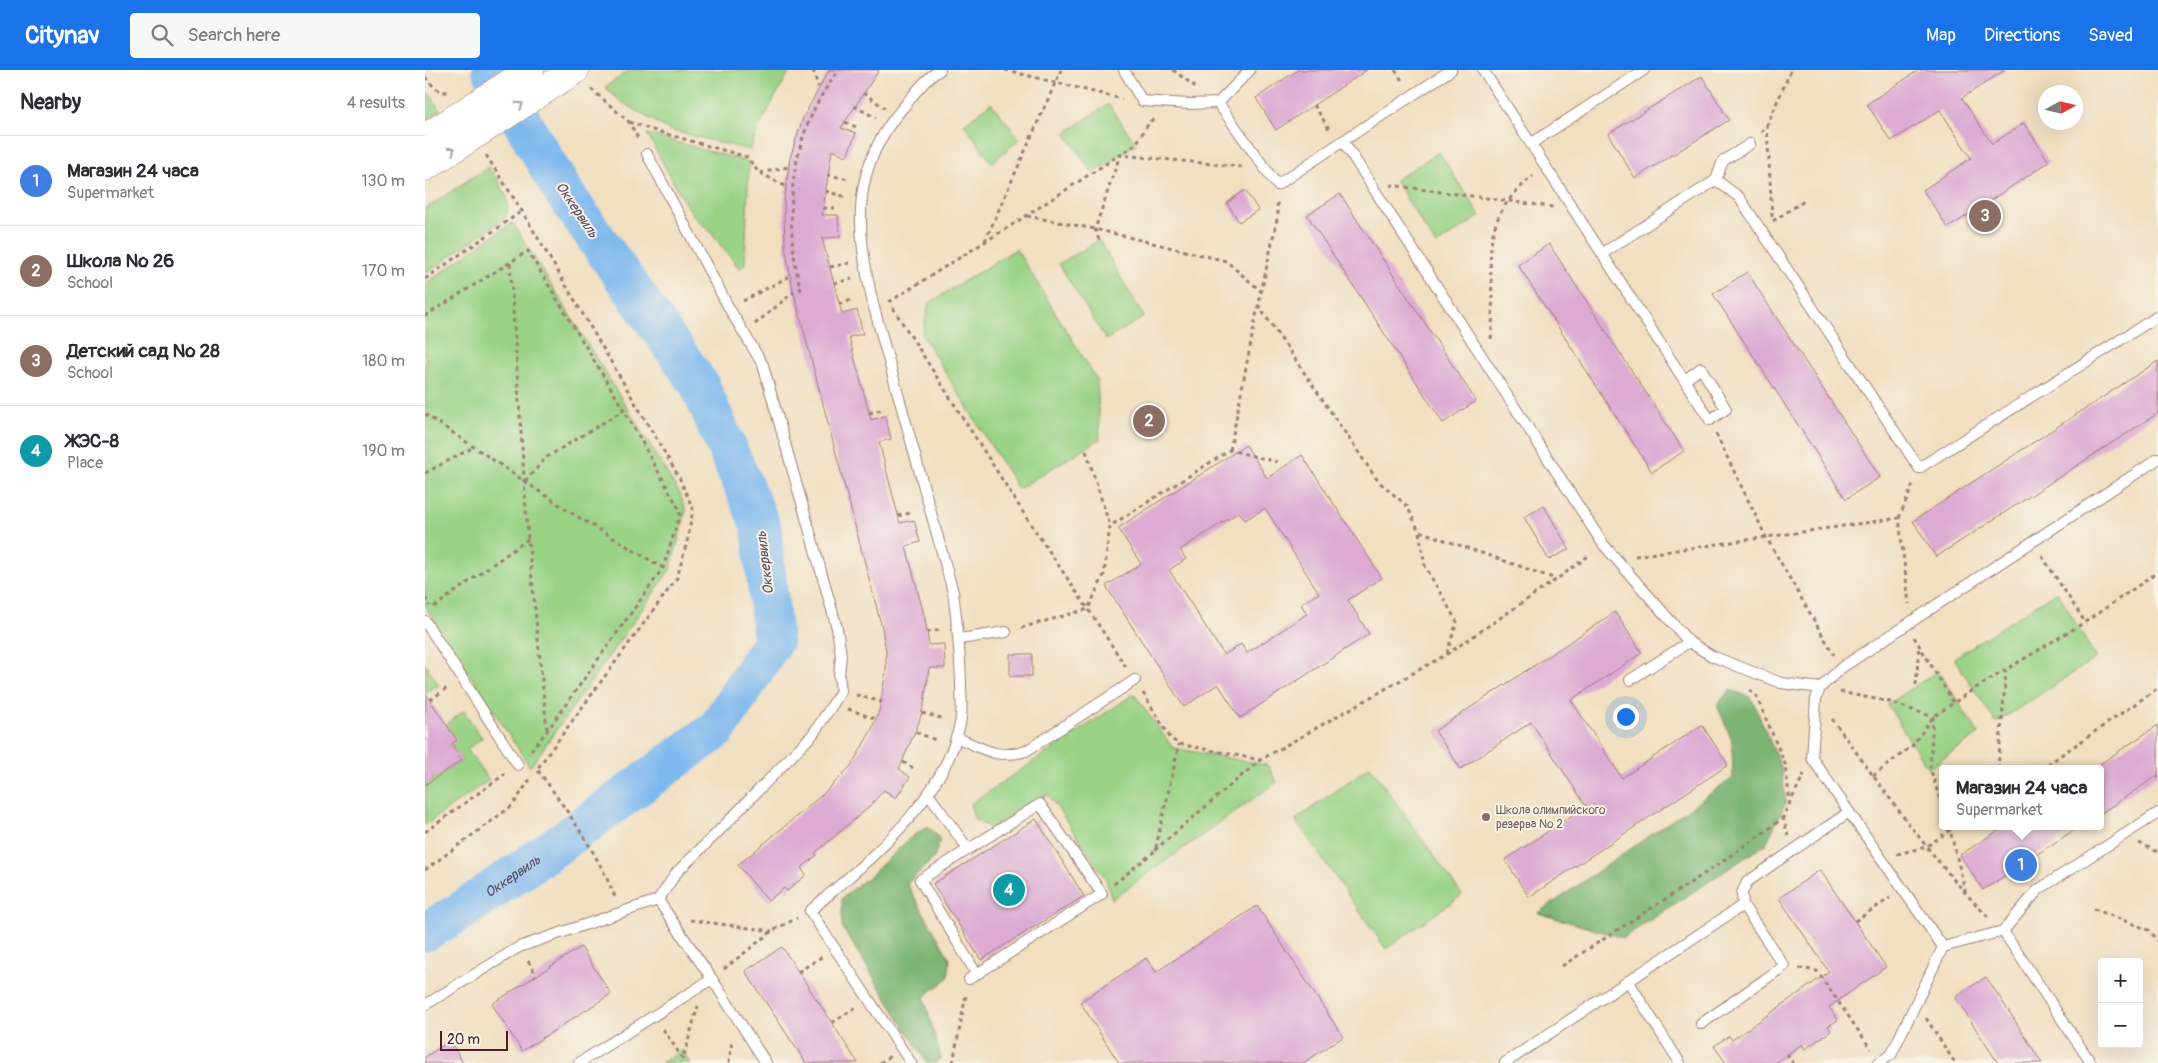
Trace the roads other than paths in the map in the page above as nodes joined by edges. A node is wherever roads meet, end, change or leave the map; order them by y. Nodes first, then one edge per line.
1 (530, 70) edge
2 (940, 70) edge
3 (1124, 70) edge
4 (1250, 70) edge
5 (1451, 70) edge
6 (1483, 70) edge
7 (1644, 70) edge
8 (576, 77) edge
9 (1218, 103) junction
10 (471, 122) junction
11 (425, 138) edge
12 (1341, 143) junction
13 (1532, 143) junction
14 (1749, 144) road end
15 (647, 154) road end
16 (425, 167) edge
17 (1715, 180) junction
18 (1603, 254) junction
19 (2158, 316) edge
20 (1685, 380) junction
21 (2158, 458) edge
22 (425, 621) edge
23 (1005, 632) road end
24 (960, 639) junction
25 (1689, 642) junction
26 (1135, 680) road end
27 (1630, 680) dead end
28 (1820, 688) junction
29 (956, 736) junction
30 (518, 764) road end
31 (929, 795) junction
32 (1849, 812) junction
33 (2158, 812) edge
34 (968, 849) junction
35 (658, 900) junction
36 (1743, 906) junction
37 (2003, 931) junction
38 (1943, 947) junction
39 (709, 981) junction
40 (1628, 981) junction
41 (425, 1005) edge
42 (1701, 1024) dead end
43 (579, 1063) edge
44 (766, 1063) edge
45 (911, 1063) edge
46 (1505, 1063) edge
47 (1679, 1063) edge
48 (1879, 1063) edge
49 (2091, 1063) edge

1 - 10 street
2 - 24 lane
3 - 9 lane
4 - 9 lane
5 - 12 lane
6 - 13 lane
7 - 13 lane
10 -> 8 street
9 - 12 lane
10 - 11 street
16 -> 10 street
12 - 25 lane
13 - 18 lane
14 - 17 lane
15 - 35 lane
17 - 18 lane
17 - 19 lane
18 - 20 lane
20 - 20 lane
21 - 28 lane
22 - 30 lane
23 - 24 lane
24 - 29 lane
25 - 27 lane
25 - 28 lane
26 - 29 lane
28 - 32 lane
29 - 31 lane
31 - 34 lane
31 - 45 lane
32 - 36 lane
32 - 38 lane
33 - 37 lane
34 - 34 lane
35 - 39 lane
35 - 41 lane
36 - 40 lane
36 - 42 lane
37 - 38 lane
37 - 49 lane
38 - 48 lane
39 - 43 lane
39 - 44 lane
40 - 46 lane
40 - 47 lane

